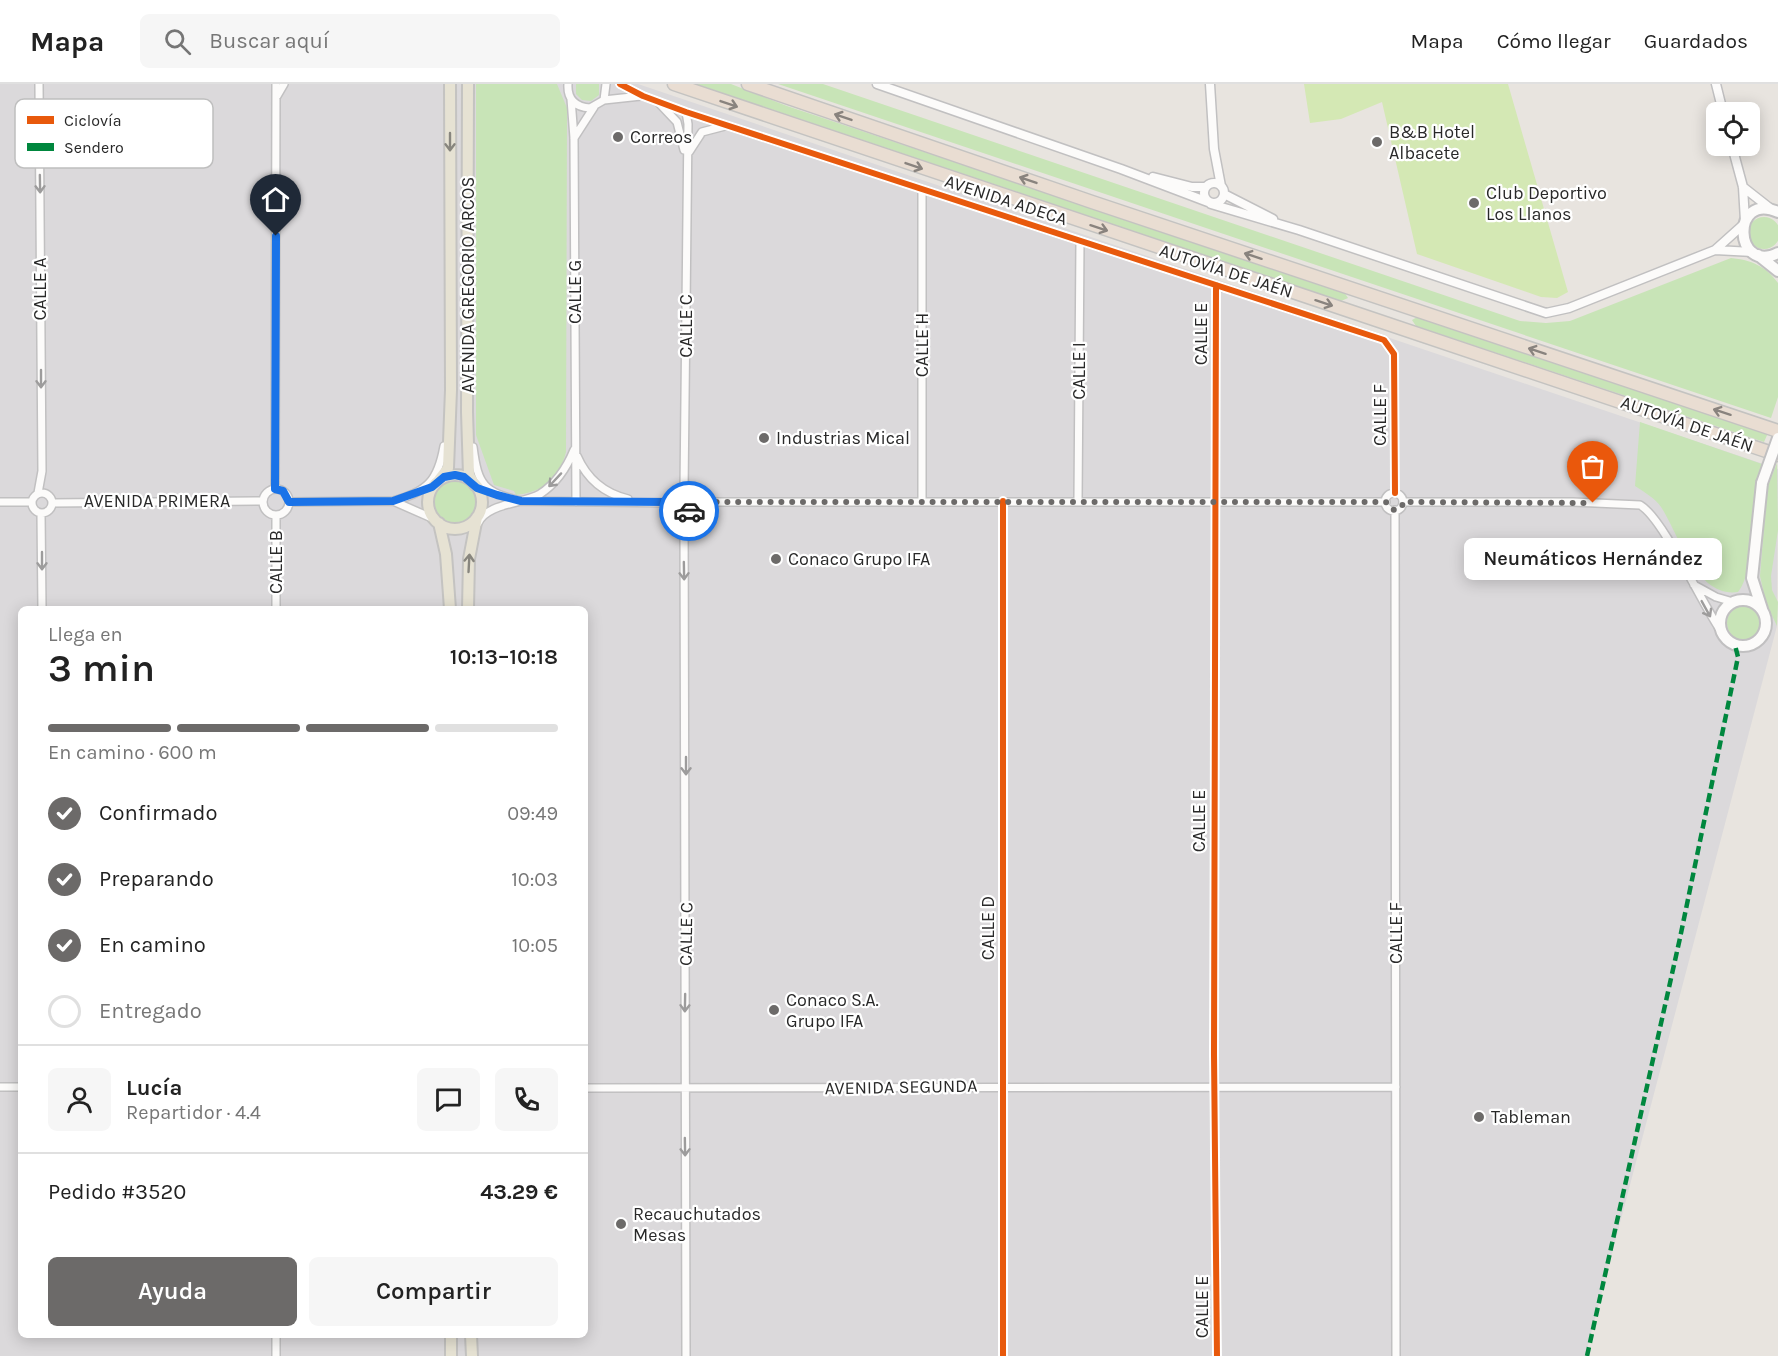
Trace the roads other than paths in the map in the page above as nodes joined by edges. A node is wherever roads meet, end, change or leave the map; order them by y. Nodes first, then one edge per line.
1 (39, 84) edge
2 (276, 84) edge
3 (284, 84) edge
4 (450, 84) edge
5 (468, 84) edge
6 (606, 84) edge
7 (620, 84) edge
8 (673, 84) edge
9 (748, 84) edge
10 (878, 84) edge
11 (1210, 84) edge
12 (1716, 84) edge
13 (567, 85) edge
14 (643, 96) junction
15 (39, 99) edge
16 (276, 99) junction
17 (571, 99) junction
18 (655, 99) junction
19 (604, 100) junction
20 (1720, 102) edge
21 (594, 107) junction
22 (686, 112) junction
23 (730, 126) junction
24 (679, 128) junction
25 (574, 138) junction
26 (1214, 149) junction
27 (1735, 156) edge
28 (687, 161) junction
29 (40, 168) edge
30 (1129, 172) junction
31 (1206, 186) junction
32 (1743, 187) junction
33 (922, 189) junction
34 (1222, 190) junction
35 (1210, 203) junction
36 (1775, 211) edge
37 (1744, 223) junction
38 (1299, 230) junction
39 (1080, 241) junction
40 (1715, 250) junction
41 (1778, 253) edge
42 (1756, 254) junction
43 (1778, 271) edge
44 (1216, 285) junction
45 (1384, 340) joint
46 (451, 390) junction
47 (467, 412) junction
48 (1778, 430) edge
49 (1778, 438) edge
50 (576, 449) junction
51 (1778, 455) edge
52 (431, 486) junction
53 (476, 486) junction
54 (275, 489) junction
55 (489, 491) junction
56 (684, 491) junction
57 (38, 493) junction
58 (1395, 493) junction
59 (263, 501) junction
60 (393, 501) junction
61 (521, 501) junction
62 (1003, 501) junction
63 (1078, 501) junction
64 (0, 502) edge
65 (31, 502) junction
66 (289, 502) junction
67 (576, 502) junction
68 (642, 502) junction
69 (674, 502) junction
70 (695, 502) junction
71 (922, 502) junction
72 (1386, 502) junction
73 (1403, 502) junction
74 (52, 503) junction
75 (1214, 503) junction
76 (1395, 510) junction
77 (684, 512) junction
78 (41, 513) junction
79 (276, 515) junction
80 (481, 515) junction
81 (436, 521) junction
82 (1752, 578) junction
83 (1694, 585) junction
84 (1734, 601) junction
85 (42, 606) edge
86 (276, 606) edge
87 (450, 606) edge
88 (468, 606) edge
89 (1762, 609) junction
90 (1721, 631) junction
91 (1003, 1086) junction
92 (0, 1087) edge
93 (18, 1087) edge
94 (1216, 1087) junction
95 (1396, 1087) junction
96 (588, 1088) edge
97 (684, 1088) junction
98 (276, 1338) edge
99 (451, 1338) edge
100 (471, 1338) edge
101 (451, 1355) edge
102 (276, 1356) edge
103 (472, 1356) edge
104 (686, 1356) edge
105 (1004, 1356) edge
106 (1217, 1356) edge
107 (1396, 1356) edge

1 -> 15 street, CALLE A
2 - 16 street
3 - 16 street
4 -> 46 main road, AVENIDA GREGORIO ARCOS
5 - 47 main road, AVENIDA GREGORIO ARCOS
6 - 19 street
7 - 14 street, AVENIDA ADECA
8 -> 51 highway, AUTOVÍA DE JAÉN
48 -> 9 highway, AUTOVÍA DE JAÉN
10 - 30 street
11 - 26 street
12 - 20 street
13 - 17 street, CALLE G
14 - 18 street, AVENIDA ADECA
14 - 19 street, AVENIDA ADECA
16 - 54 street
17 - 21 street
17 - 25 street, CALLE G
18 - 22 street, AVENIDA ADECA
18 - 24 street, CALLE C
19 - 21 street
21 - 25 street
22 - 23 street, AVENIDA ADECA
22 - 24 street
22 - 28 street, CALLE C
23 - 28 street, CALLE C
23 - 33 street, AVENIDA ADECA
24 - 28 street, CALLE C
25 - 50 street, CALLE G
26 - 31 street
26 - 34 street
27 - 32 street
28 - 56 street, CALLE C
29 -> 57 street, CALLE A
30 - 31 street
30 - 35 street
31 - 34 street
31 - 35 street
32 - 36 street
32 - 37 street
33 - 39 street, AVENIDA ADECA
33 - 71 street, CALLE H
34 - 35 street
34 - 38 street
35 - 38 street
36 - 37 main road
37 - 40 street
37 - 42 main road
38 - 40 street
39 - 44 street, AVENIDA ADECA
39 - 63 street, CALLE I
40 - 42 street
41 - 42 main road
42 - 43 main road
44 - 45 street, AVENIDA ADECA
44 - 75 street, CALLE E
45 - 58 street, CALLE F
46 - 52 street
46 - 52 main road, AVENIDA GREGORIO ARCOS
47 - 53 main road, AVENIDA GREGORIO ARCOS
47 - 55 street
49 - 82 main road, bridge
50 -> 61 street
50 - 67 street, CALLE G
50 - 68 street, CALLE G
52 - 53 main road
52 - 60 street
52 - 81 main road
53 - 55 street
53 - 80 main road
54 - 59 street
54 - 66 street
55 - 61 street
56 - 69 street
56 - 70 street
57 - 65 street
57 - 74 street
58 - 72 street
58 - 73 street
59 - 74 street, AVENIDA PRIMERA
59 - 79 street
60 - 66 street
60 - 81 street
61 - 67 street
61 - 80 street
62 - 63 street
62 - 71 street
62 - 91 street, CALLE D
63 - 75 street
64 - 65 street
65 - 78 street
66 - 79 street
67 - 68 street
68 - 69 street
69 - 77 street
70 - 71 street
70 - 77 street
72 - 75 street
72 - 76 street
73 - 76 street
73 - 83 street
74 - 78 street
75 - 94 street, CALLE E
76 - 95 street, CALLE F
77 -> 97 street, CALLE C
78 -> 85 street
79 - 86 street, CALLE B
80 - 81 main road
88 -> 80 main road
81 - 87 main road
82 - 84 main road
82 - 89 main road
83 - 84 street
83 -> 90 street
84 - 89 main road
84 - 90 main road
89 - 90 main road
91 - 94 street, AVENIDA SEGUNDA
91 - 97 street, AVENIDA SEGUNDA
91 - 105 street, CALLE D
92 - 93 street
94 - 95 street, AVENIDA SEGUNDA
94 - 106 street, CALLE E
95 - 107 street, CALLE F
96 - 97 street, AVENIDA SEGUNDA
97 -> 104 street, CALLE C
98 - 102 street
99 - 101 main road
100 - 103 main road

